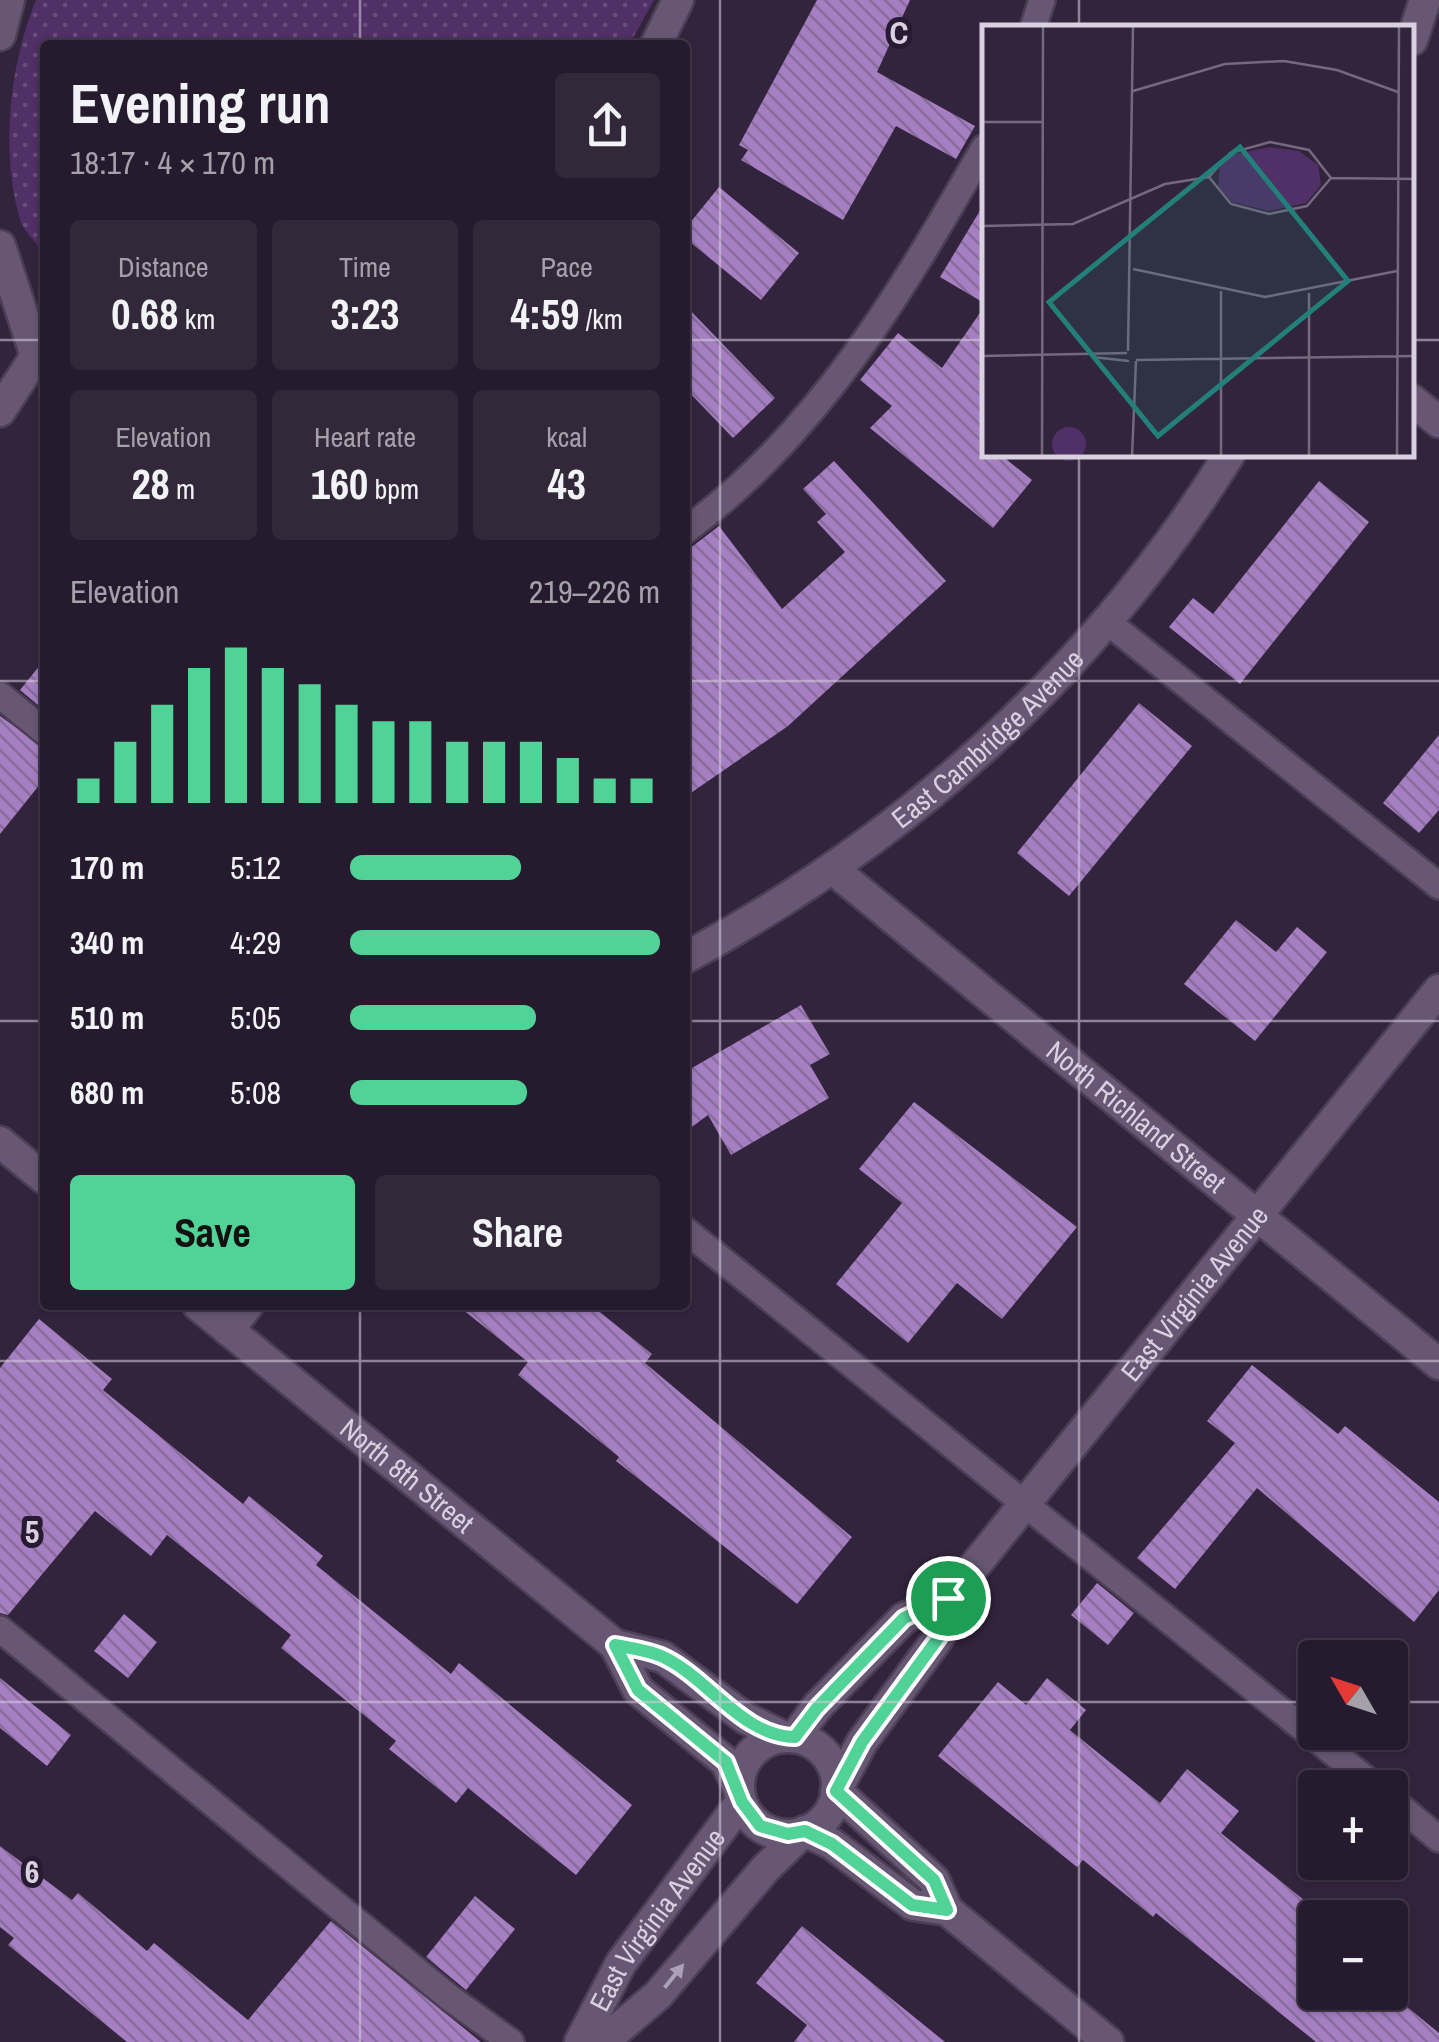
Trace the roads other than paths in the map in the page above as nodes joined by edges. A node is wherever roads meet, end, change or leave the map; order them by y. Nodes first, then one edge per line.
1 (10, 0) edge
2 (678, 0) edge
3 (1042, 0) edge
4 (1424, 0) edge
5 (1034, 25) edge
6 (1414, 33) edge
7 (0, 35) edge
8 (658, 40) edge
9 (982, 151) edge
10 (0, 246) edge
11 (40, 356) edge
12 (1414, 402) edge
13 (0, 411) edge
14 (1439, 422) edge
15 (1227, 458) edge
16 (690, 527) edge
17 (1104, 620) junction
18 (0, 695) edge
19 (40, 728) edge
20 (834, 870) junction
21 (1439, 886) edge
22 (690, 955) edge
23 (1439, 990) edge
24 (0, 1142) edge
25 (40, 1175) edge
26 (1256, 1215) junction
27 (690, 1234) edge
28 (204, 1310) edge
29 (244, 1310) edge
30 (228, 1330) junction
31 (1439, 1364) edge
32 (1024, 1504) junction
33 (948, 1598) junction
34 (0, 1629) edge
35 (615, 1645) junction
36 (790, 1737) junction
37 (1355, 1770) edge
38 (836, 1790) junction
39 (740, 1795) junction
40 (1408, 1813) edge
41 (804, 1832) junction
42 (1439, 1838) edge
43 (947, 1910) junction
44 (511, 2042) edge
45 (580, 2042) edge
46 (603, 2042) edge
47 (1108, 2042) edge

1 - 7 street
2 - 8 street
3 - 5 lane
4 - 6 street
9 - 16 lane
10 - 11 street
11 - 13 street
12 - 14 street
15 - 17 street, East Cambridge Avenue
17 - 20 street, East Cambridge Avenue
17 - 21 lane
18 - 19 lane
20 - 22 street, East Cambridge Avenue
20 - 26 street, North Richland Street
23 - 26 street, East Virginia Avenue
24 - 25 street
26 - 31 street, North Richland Street
26 - 32 street, East Virginia Avenue
27 - 32 lane
28 - 30 street, North 8th Street
29 - 30 street
30 - 35 street, North 8th Street
32 - 33 street, East Virginia Avenue
32 - 37 lane
33 - 36 street, East Virginia Avenue
33 - 38 street, East Virginia Avenue
34 - 44 lane
35 - 36 street, North 8th Street
35 - 39 street, North 8th Street
36 - 38 street
36 - 39 street
38 - 41 street
38 - 43 street
39 - 41 street
39 - 45 street, East Virginia Avenue
40 - 42 lane
41 - 43 street
46 -> 41 street, East Virginia Avenue
43 - 47 street

